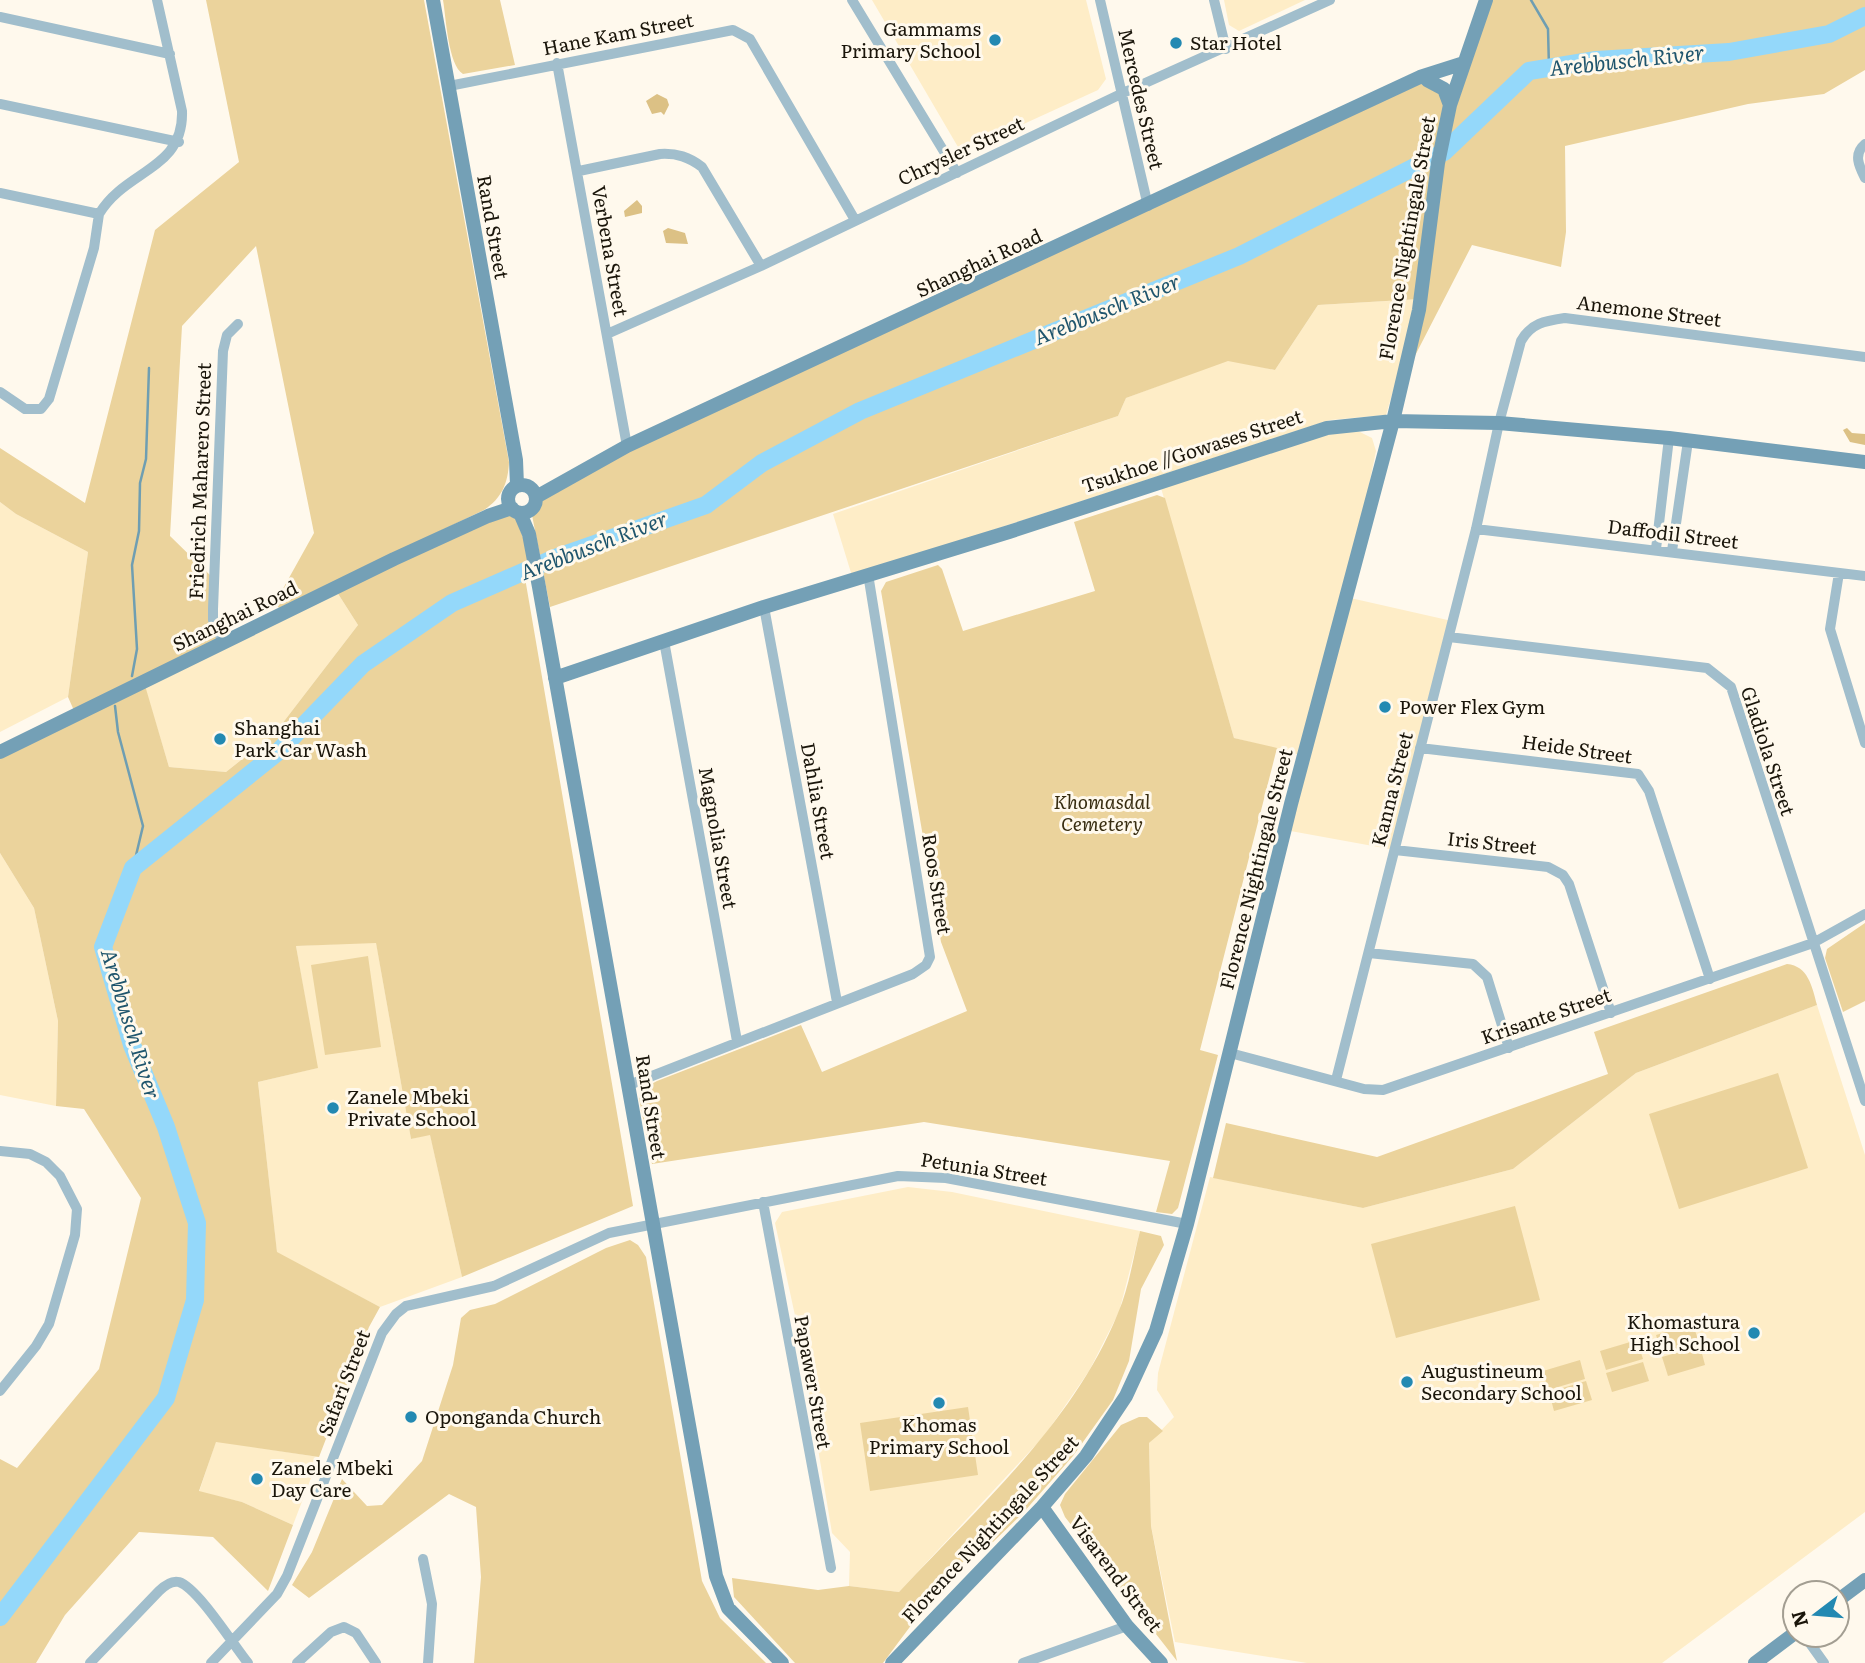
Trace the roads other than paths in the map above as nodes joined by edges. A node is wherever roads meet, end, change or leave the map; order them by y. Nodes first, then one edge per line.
1 (157, 0) edge
2 (433, 0) edge
3 (852, 0) edge
4 (1100, 0) edge
5 (1214, 0) edge
6 (1330, 0) edge
7 (1486, 0) edge
8 (0, 16) edge
9 (1226, 49) junction
10 (170, 54) junction
11 (557, 63) junction
12 (1463, 67) junction
13 (1421, 80) junction
14 (449, 86) junction
15 (1123, 93) junction
16 (0, 104) edge
17 (1450, 105) junction
18 (179, 142) junction
19 (1865, 144) edge
20 (579, 171) junction
21 (957, 173) junction
22 (1865, 178) edge
23 (0, 193) edge
24 (1148, 206) junction
25 (99, 214) junction
26 (855, 220) junction
27 (761, 266) junction
28 (238, 324) dead end
29 (607, 334) junction
30 (1865, 357) edge
31 (0, 392) edge
32 (1393, 421) junction
33 (1499, 423) junction
34 (1668, 439) junction
35 (1688, 441) junction
36 (627, 446) junction
37 (1865, 462) edge
38 (523, 498) junction
39 (1476, 528) junction
40 (1656, 549) junction
41 (1672, 551) junction
42 (1839, 573) junction
43 (868, 574) junction
44 (1865, 576) edge
45 (764, 607) junction
46 (1449, 636) junction
47 (664, 641) junction
48 (223, 642) junction
49 (555, 678) junction
50 (1865, 743) edge
51 (1420, 748) junction
52 (0, 752) edge
53 (1395, 850) junction
54 (1865, 914) edge
55 (1813, 943) junction
56 (1368, 953) junction
57 (1710, 979) junction
58 (837, 1002) junction
59 (1611, 1013) junction
60 (737, 1041) junction
61 (1509, 1048) junction
62 (1230, 1053) junction
63 (1865, 1058) edge
64 (1853, 1063) junction
65 (1336, 1080) junction
66 (629, 1085) junction
67 (1865, 1101) edge
68 (0, 1151) edge
69 (762, 1202) junction
70 (652, 1222) junction
71 (1187, 1224) junction
72 (0, 1391) edge
73 (1042, 1507) junction
74 (423, 1559) dead end
75 (831, 1568) dead end
76 (1127, 1626) junction
77 (232, 1643) junction
78 (1781, 1644) edge
79 (90, 1663) edge
80 (211, 1663) edge
81 (248, 1663) edge
82 (297, 1663) edge
83 (376, 1663) edge
84 (428, 1663) edge
85 (782, 1663) edge
86 (892, 1663) edge
87 (1023, 1663) edge
88 (1161, 1663) edge
89 (1755, 1663) edge

1 - 10 street
2 - 14 street, Rand Street
3 - 21 street
4 - 15 street, Mercedes Street
5 - 9 street
6 - 9 street, Chrysler Street
7 - 12 street, Florence Nightingale Street
8 - 10 street
9 - 15 street, Chrysler Street
10 - 18 street
11 - 14 street, Hane Kam Street
11 - 20 street, Verbena Street
11 - 26 street, Hane Kam Street
12 - 13 street, Shanghai Road
12 - 17 street, Florence Nightingale Street
13 - 17 street
13 - 24 street, Shanghai Road
14 - 38 street, Rand Street
15 - 21 street, Chrysler Street
15 - 24 street, Mercedes Street
16 - 18 street
17 - 32 street, Florence Nightingale Street
18 - 25 street
19 - 22 street
20 - 27 street
20 - 29 street, Verbena Street
21 - 26 street, Chrysler Street
23 - 25 street
24 - 36 street, Shanghai Road
25 - 31 street
26 - 27 street, Chrysler Street
27 - 29 street, Chrysler Street
28 - 48 street, Friedrich Maharero Street
29 - 36 street, Verbena Street
30 - 33 street, Anemone Street
32 - 33 street, Tsukhoe //Gowases Street
32 - 43 street, Tsukhoe //Gowases Street
32 - 62 street, Florence Nightingale Street
33 - 34 street, Tsukhoe //Gowases Street
33 - 39 street, Kanna Street
34 - 35 street, Tsukhoe //Gowases Street
34 - 40 street
35 - 37 street, Tsukhoe //Gowases Street
35 - 41 street
36 - 38 street, Shanghai Road
38 - 48 street, Shanghai Road
38 - 49 street, Rand Street
39 - 40 street, Daffodil Street
39 - 46 street, Kanna Street
40 - 41 street, Daffodil Street
41 - 42 street, Daffodil Street
42 - 44 street, Daffodil Street
42 - 50 street
43 - 45 street, Tsukhoe //Gowases Street
43 - 58 street, Roos Street
45 - 47 street, Tsukhoe //Gowases Street
45 - 58 street, Dahlia Street
46 - 51 street, Kanna Street
46 - 55 street, Gladiola Street
47 - 49 street, Tsukhoe //Gowases Street
47 - 60 street, Magnolia Street
48 - 52 street, Shanghai Road
49 - 66 street, Rand Street
51 - 53 street, Kanna Street
51 - 57 street, Heide Street
53 - 56 street, Kanna Street
53 - 59 street, Iris Street
54 - 55 street, Krisante Street
55 - 57 street, Krisante Street
55 - 64 street, Gladiola Street
56 - 61 street
56 - 65 street, Kanna Street
57 - 59 street, Krisante Street
58 - 60 street, Roos Street
59 - 61 street, Krisante Street
60 - 66 street, Roos Street
61 - 65 street, Krisante Street
62 - 65 street, Krisante Street
62 - 71 street, Florence Nightingale Street
63 - 64 street
64 - 67 street, Gladiola Street
66 - 70 street, Rand Street
68 - 72 street
69 - 70 street, Petunia Street
69 - 71 street, Petunia Street
69 - 75 street, Papawer Street
70 - 77 street, Safari Street
70 - 85 street, Rand Street
71 - 73 street, Florence Nightingale Street
73 - 76 street, Visarend Street
73 - 86 street, Florence Nightingale Street
74 - 84 street
76 - 87 street
76 - 88 street, Visarend Street
77 - 79 street
77 - 80 street, Safari Street
77 - 81 street
78 - 89 street
82 - 83 street

